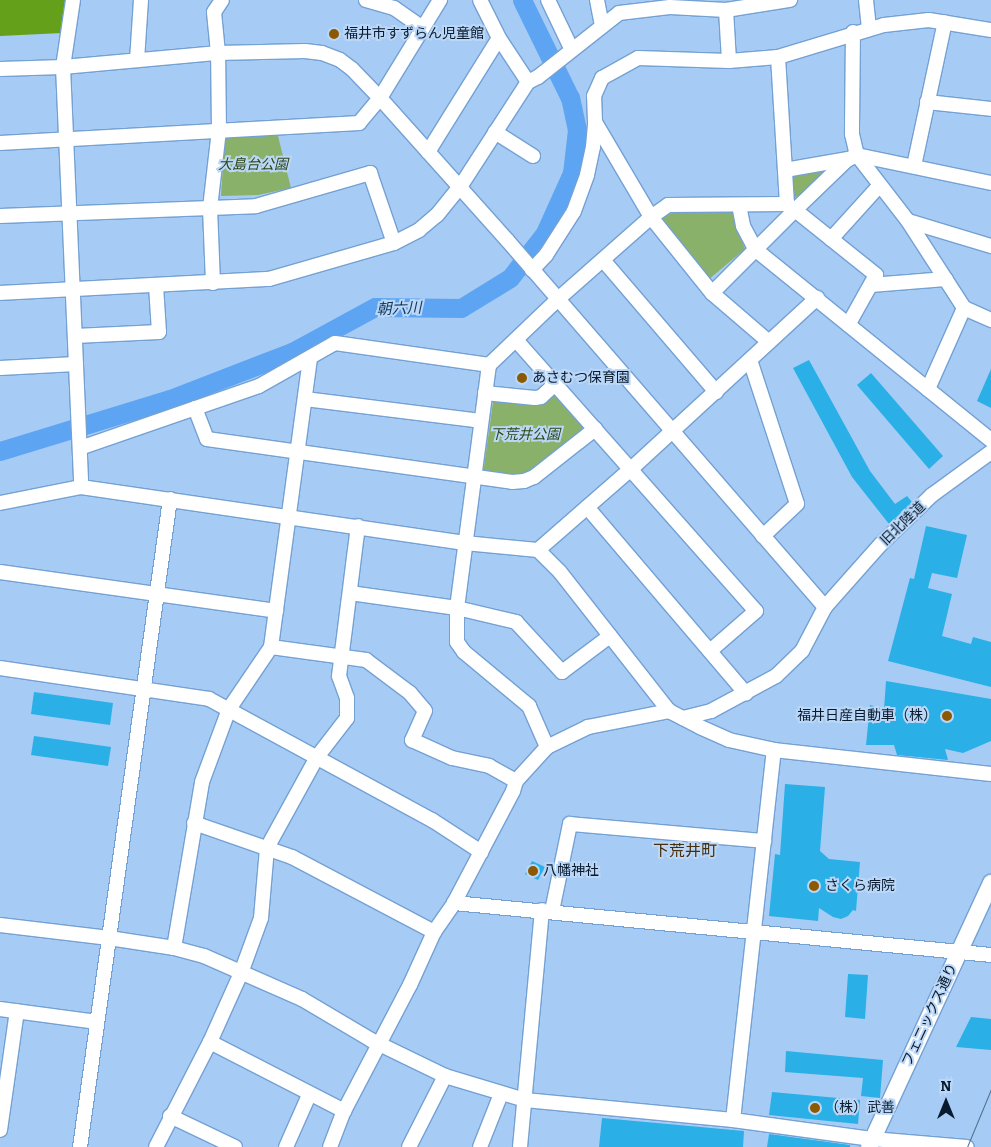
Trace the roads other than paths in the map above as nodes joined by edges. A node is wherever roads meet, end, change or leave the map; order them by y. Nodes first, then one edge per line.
1 (73, 0) edge
2 (141, 0) edge
3 (222, 0) edge
4 (366, 0) edge
5 (440, 0) edge
6 (480, 0) edge
7 (548, 0) edge
8 (597, 0) edge
9 (790, 0) edge
10 (866, 0) edge
11 (670, 3) edge
12 (726, 10) junction
13 (945, 22) junction
14 (602, 25) junction
15 (423, 28) junction
16 (869, 28) junction
17 (991, 30) edge
18 (853, 32) junction
19 (499, 38) junction
20 (569, 52) junction
21 (218, 53) junction
22 (778, 57) junction
23 (137, 60) junction
24 (729, 61) junction
25 (63, 66) junction
26 (0, 70) edge
27 (533, 79) junction
28 (380, 98) junction
29 (927, 102) junction
30 (991, 109) edge
31 (596, 122) junction
32 (219, 130) junction
33 (495, 132) junction
34 (66, 139) junction
35 (0, 143) edge
36 (428, 152) junction
37 (532, 156) dead end
38 (853, 157) junction
39 (914, 166) junction
40 (785, 170) junction
41 (991, 183) edge
42 (879, 186) junction
43 (460, 187) junction
44 (739, 205) junction
45 (791, 207) junction
46 (210, 208) junction
47 (70, 214) junction
48 (0, 216) edge
49 (651, 217) junction
50 (908, 221) junction
51 (831, 239) junction
52 (394, 243) junction
53 (991, 246) edge
54 (756, 250) junction
55 (603, 260) junction
56 (530, 268) junction
57 (946, 279) junction
58 (213, 283) junction
59 (871, 285) junction
60 (156, 286) junction
61 (73, 290) junction
62 (0, 293) edge
63 (712, 293) junction
64 (817, 298) junction
65 (558, 300) junction
66 (964, 308) junction
67 (991, 320) edge
68 (848, 325) junction
69 (75, 336) junction
70 (516, 340) junction
71 (770, 342) junction
72 (310, 359) junction
73 (750, 360) junction
74 (76, 364) junction
75 (489, 365) junction
76 (0, 368) edge
77 (555, 384) junction
78 (928, 389) junction
79 (716, 392) junction
80 (485, 393) junction
81 (305, 398) junction
82 (195, 408) junction
83 (481, 421) junction
84 (595, 429) junction
85 (672, 431) junction
86 (991, 440) edge
87 (80, 446) junction
88 (297, 452) junction
89 (991, 452) edge
90 (631, 469) junction
91 (474, 478) junction
92 (81, 487) junction
93 (170, 499) junction
94 (0, 503) edge
95 (587, 507) junction
96 (289, 516) junction
97 (358, 526) junction
98 (763, 536) junction
99 (465, 543) junction
100 (538, 550) junction
101 (0, 572) edge
102 (157, 593) junction
103 (350, 593) junction
104 (825, 607) junction
105 (457, 608) junction
106 (276, 611) junction
107 (610, 636) junction
108 (271, 647) junction
109 (710, 651) junction
110 (341, 658) junction
111 (0, 668) edge
112 (143, 689) junction
113 (746, 694) junction
114 (229, 709) junction
115 (669, 710) junction
116 (682, 718) junction
117 (547, 747) junction
118 (774, 750) junction
119 (317, 757) junction
120 (991, 774) edge
121 (516, 781) junction
122 (194, 823) junction
123 (764, 841) junction
124 (267, 848) junction
125 (481, 852) junction
126 (991, 883) edge
127 (454, 903) junction
128 (547, 911) junction
129 (0, 925) edge
130 (754, 931) junction
131 (434, 932) junction
132 (109, 938) junction
133 (174, 948) junction
134 (960, 952) junction
135 (991, 955) edge
136 (241, 973) junction
137 (0, 1009) edge
138 (17, 1011) junction
139 (97, 1022) junction
140 (210, 1042) junction
141 (379, 1043) junction
142 (445, 1076) junction
143 (501, 1094) junction
144 (309, 1095) junction
145 (525, 1100) junction
146 (344, 1112) junction
147 (170, 1116) junction
148 (733, 1120) junction
149 (0, 1130) edge
150 (871, 1143) edge
151 (80, 1147) edge
152 (156, 1147) edge
153 (235, 1147) edge
154 (286, 1147) edge
155 (330, 1147) edge
156 (409, 1147) edge
157 (480, 1147) edge
158 (520, 1147) edge
159 (967, 1147) edge

1 - 25 street
2 - 23 street
3 - 21 street
4 - 15 street
5 - 15 street
6 - 19 street
7 - 20 street
8 - 14 street
9 - 12 street
10 - 16 street
11 - 12 street
11 - 14 street
12 - 24 street
13 - 16 street
13 - 17 street
13 - 29 street
14 - 20 street
15 - 28 street
16 - 18 street
18 - 22 street
18 - 38 street
19 - 27 street
19 - 36 street
20 - 27 street
21 - 23 street
21 - 28 street
21 - 32 street
22 - 24 street
22 - 40 street
23 - 25 street
24 - 31 street
25 - 26 street
25 - 34 street
27 - 33 street
28 - 32 street
28 - 36 street
29 - 30 street
29 - 39 street
31 - 49 street
31 - 56 street
32 - 34 street
32 - 46 street
33 - 37 street
33 - 43 street
34 - 35 street
34 - 47 street
36 - 43 street
38 - 39 street
38 - 40 street
38 - 42 street
38 - 45 street
39 - 41 street
40 - 45 street
42 - 50 street
42 - 51 street
43 - 52 street
43 - 56 street
44 - 45 street
44 - 49 street
44 - 54 street
45 - 51 street
45 - 54 street
46 - 47 street
46 - 52 street
46 - 58 street
47 - 48 street
47 - 61 street
49 - 55 street
49 - 63 street
50 - 53 street
50 - 57 street
51 - 59 street
52 - 58 street
54 - 63 street
54 - 64 street
55 - 65 street
55 - 79 street
56 - 65 street
57 - 59 street
57 - 66 street
58 - 60 street
59 - 68 street
60 - 61 street
60 - 69 street
61 - 62 street
61 - 69 street
63 - 71 street
64 - 68 street
64 - 71 street
65 - 70 street
65 - 85 street
66 - 67 street
66 - 78 street
68 - 78 street
69 - 74 street
70 - 75 street
70 - 77 street
71 - 73 street
72 - 75 street
72 - 81 street
72 - 82 street
73 - 79 street
73 - 98 street
74 - 76 street
74 - 87 street
75 - 80 street
77 - 80 street
77 - 84 street
78 - 86 street
79 - 85 street
80 - 83 street
81 - 83 street
81 - 88 street
82 - 87 street
82 - 88 street
83 - 91 street
84 - 90 street
84 - 91 street
85 - 90 street
85 - 98 street
87 - 92 street
88 - 91 street
88 - 96 street
89 - 104 street, 旧北陸道
90 - 95 street
90 - 109 street
91 - 99 street
92 - 93 street
92 - 94 street
93 - 96 street
93 - 102 street
95 - 100 street
95 - 109 street
96 - 97 street
96 - 106 street
97 - 99 street
97 - 103 street
98 - 104 street
99 - 100 street
99 - 105 street
100 - 107 street
101 - 102 street
102 - 106 street
102 - 112 street
103 - 105 street
103 - 110 street
104 - 113 street, 旧北陸道
105 - 107 street
105 - 117 street
106 - 108 street
107 - 115 street
108 - 110 street
108 - 114 street
109 - 113 street
110 - 119 street
110 - 121 street
111 - 112 street
112 - 114 street
112 - 132 street
113 - 116 street, 旧北陸道
114 - 119 street
114 - 122 street
115 - 116 street
115 - 117 street
116 - 118 street
117 - 121 street
118 - 120 street
118 - 123 street
119 - 124 street
119 - 125 street
121 - 125 street
122 - 124 street
122 - 133 street
123 - 128 street
123 - 130 street
124 - 131 street
124 - 136 street
125 - 127 street
126 - 134 main road, フェニックス通り
127 - 128 street
127 - 131 street
128 - 130 street
128 - 145 street
129 - 132 street
130 - 134 street
130 - 148 street
131 - 141 street
132 - 133 street
132 - 139 street
133 - 136 street
134 - 135 street
134 - 150 main road, フェニックス通り
136 - 140 street
136 - 141 street
137 - 138 street
138 - 139 street
138 - 149 street
139 - 151 street
140 - 144 street
140 - 147 street
141 - 142 street
141 - 146 street
142 - 143 street
142 - 156 street
143 - 145 street
143 - 157 street
144 - 146 street
144 - 154 street
145 - 148 street
145 - 158 street
146 - 155 street
147 - 152 street
147 - 153 street
148 - 150 street
150 - 159 street

